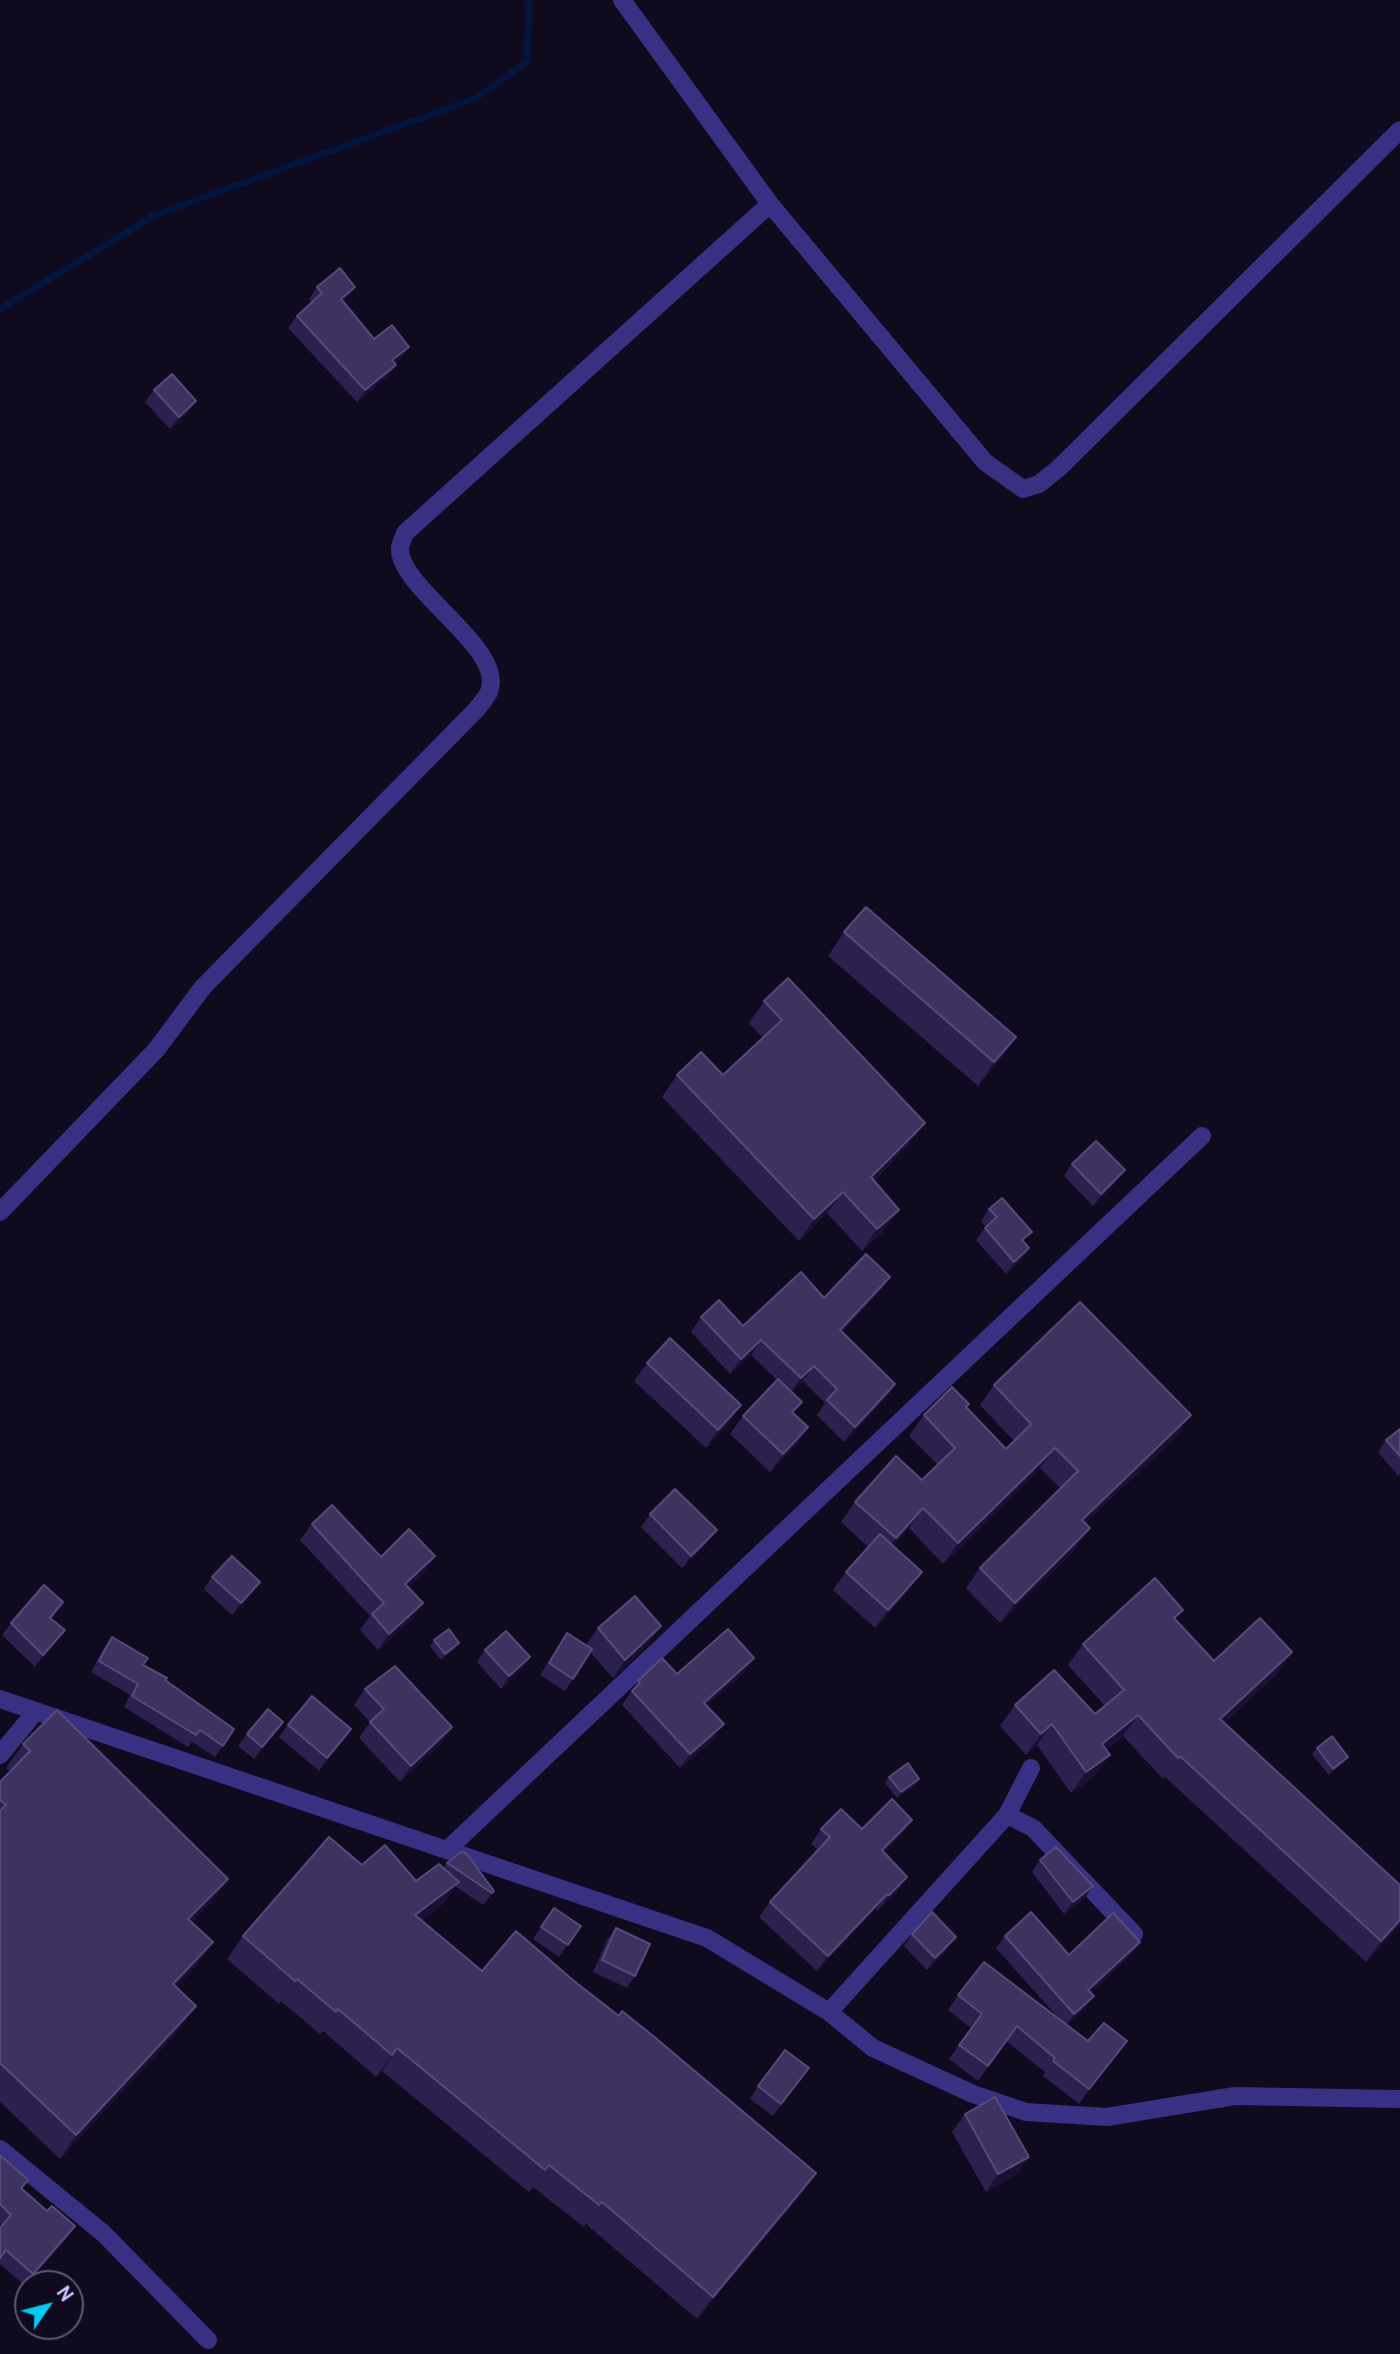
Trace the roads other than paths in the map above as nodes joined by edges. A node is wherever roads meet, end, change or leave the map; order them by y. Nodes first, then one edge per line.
1 (622, 0) edge
2 (1400, 130) edge
3 (770, 204) junction
4 (1202, 1136) dead end
5 (0, 1212) edge
6 (0, 1699) edge
7 (36, 1711) junction
8 (0, 1755) edge
9 (1031, 1768) dead end
10 (1007, 1815) junction
11 (447, 1850) junction
12 (1133, 1934) edge
13 (829, 2012) junction
14 (1400, 2099) edge
15 (0, 2149) edge
16 (208, 2340) dead end

1 - 3 street
2 - 3 street
3 - 5 street
4 - 11 street
6 - 7 street
7 - 8 street
7 - 11 street
9 - 10 street
10 - 12 street
10 - 13 street
11 - 13 street
13 - 14 street
15 - 16 street

